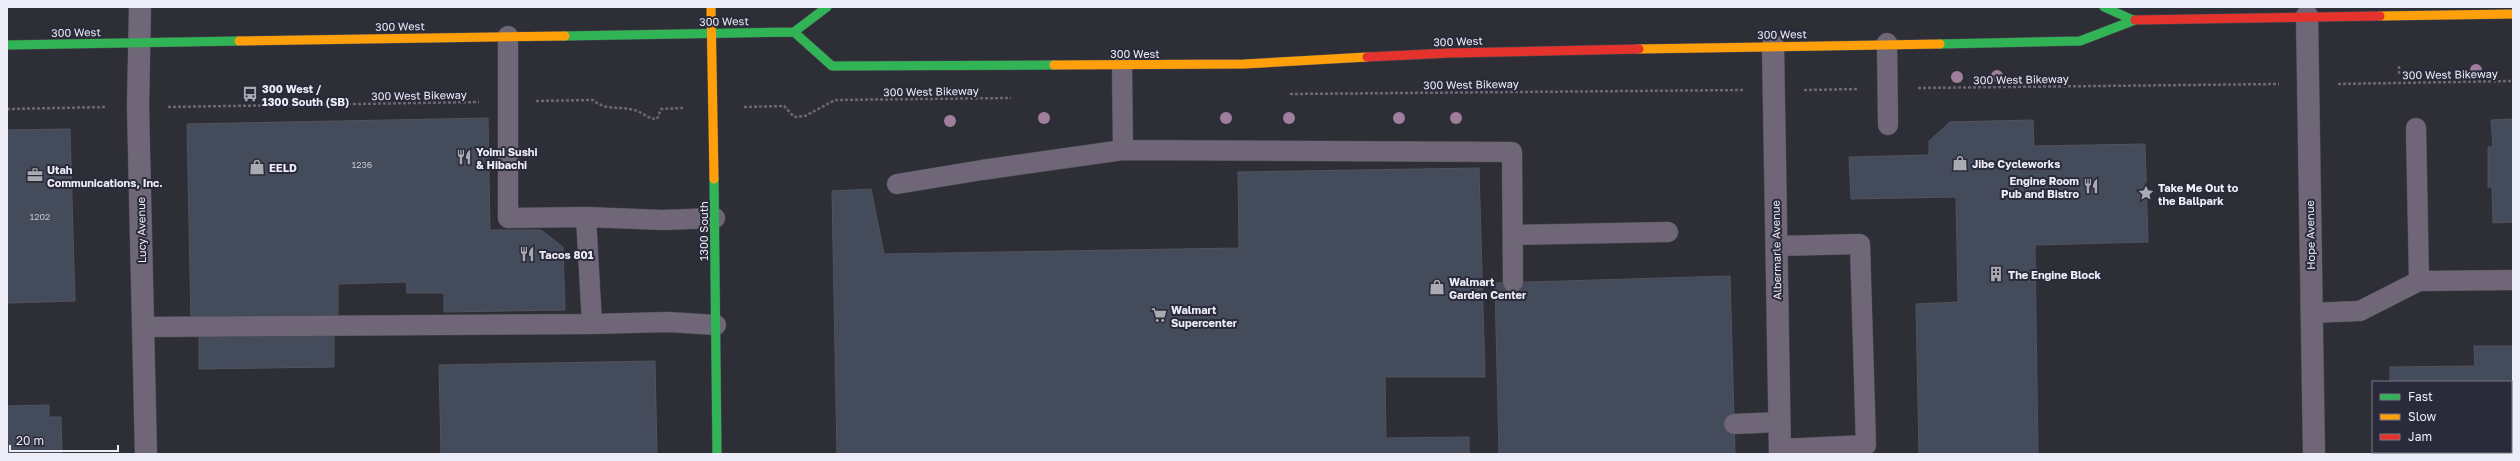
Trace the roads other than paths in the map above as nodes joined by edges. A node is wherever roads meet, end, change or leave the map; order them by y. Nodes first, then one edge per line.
1 (140, 7) edge
2 (711, 7) edge
3 (827, 7) edge
4 (2104, 7) edge
5 (2169, 13) edge
6 (2513, 14) edge
7 (2307, 16) junction
8 (2133, 20) junction
9 (794, 32) junction
10 (712, 33) junction
11 (508, 36) junction
12 (139, 43) junction
13 (1887, 43) junction
14 (7, 46) edge
15 (1773, 46) junction
16 (1122, 65) junction
17 (1888, 125) dead end
18 (2416, 128) dead end
19 (1123, 150) junction
20 (897, 184) dead end
21 (586, 217) junction
22 (715, 218) junction
23 (1668, 232) dead end
24 (1513, 235) junction
25 (1776, 246) junction
26 (2513, 280) edge
27 (2419, 281) junction
28 (1513, 282) dead end
29 (2311, 313) junction
30 (592, 324) junction
31 (716, 325) junction
32 (143, 327) junction
33 (1780, 422) junction
34 (1734, 424) dead end
35 (1780, 451) edge
36 (146, 454) edge
37 (717, 454) edge
38 (2314, 454) edge

1 - 12 street, Lucy Avenue
2 - 10 main road, 1300 South
3 - 9 main road
4 - 8 main road, 300 West
5 - 7 main road, 300 West
5 - 8 main road, 300 West
6 - 7 main road, 300 West
7 - 29 street, Hope Avenue
8 - 13 main road, 300 West
9 - 10 main road, 300 West
9 - 16 main road, 300 West
10 - 11 main road, 300 West
10 - 22 main road, 1300 South
11 - 12 main road, 300 West
11 - 21 lane
12 - 14 main road, 300 West
12 - 32 street, Lucy Avenue
13 - 15 main road, 300 West
13 - 17 lane
15 - 16 main road, 300 West
15 - 25 street, Albermarle Avenue
16 - 19 lane
18 - 27 lane
19 - 20 lane
19 - 24 lane
21 - 22 lane
21 - 30 lane
22 - 31 main road, 1300 South
23 - 24 lane
24 - 28 lane
25 - 33 street, Albermarle Avenue
25 - 35 lane
26 - 27 lane
27 - 29 lane
29 - 38 street, Hope Avenue
30 - 31 lane
30 - 32 lane
31 - 37 main road, 1300 South
32 - 36 street, Lucy Avenue
33 - 34 lane
33 - 35 street, Albermarle Avenue

